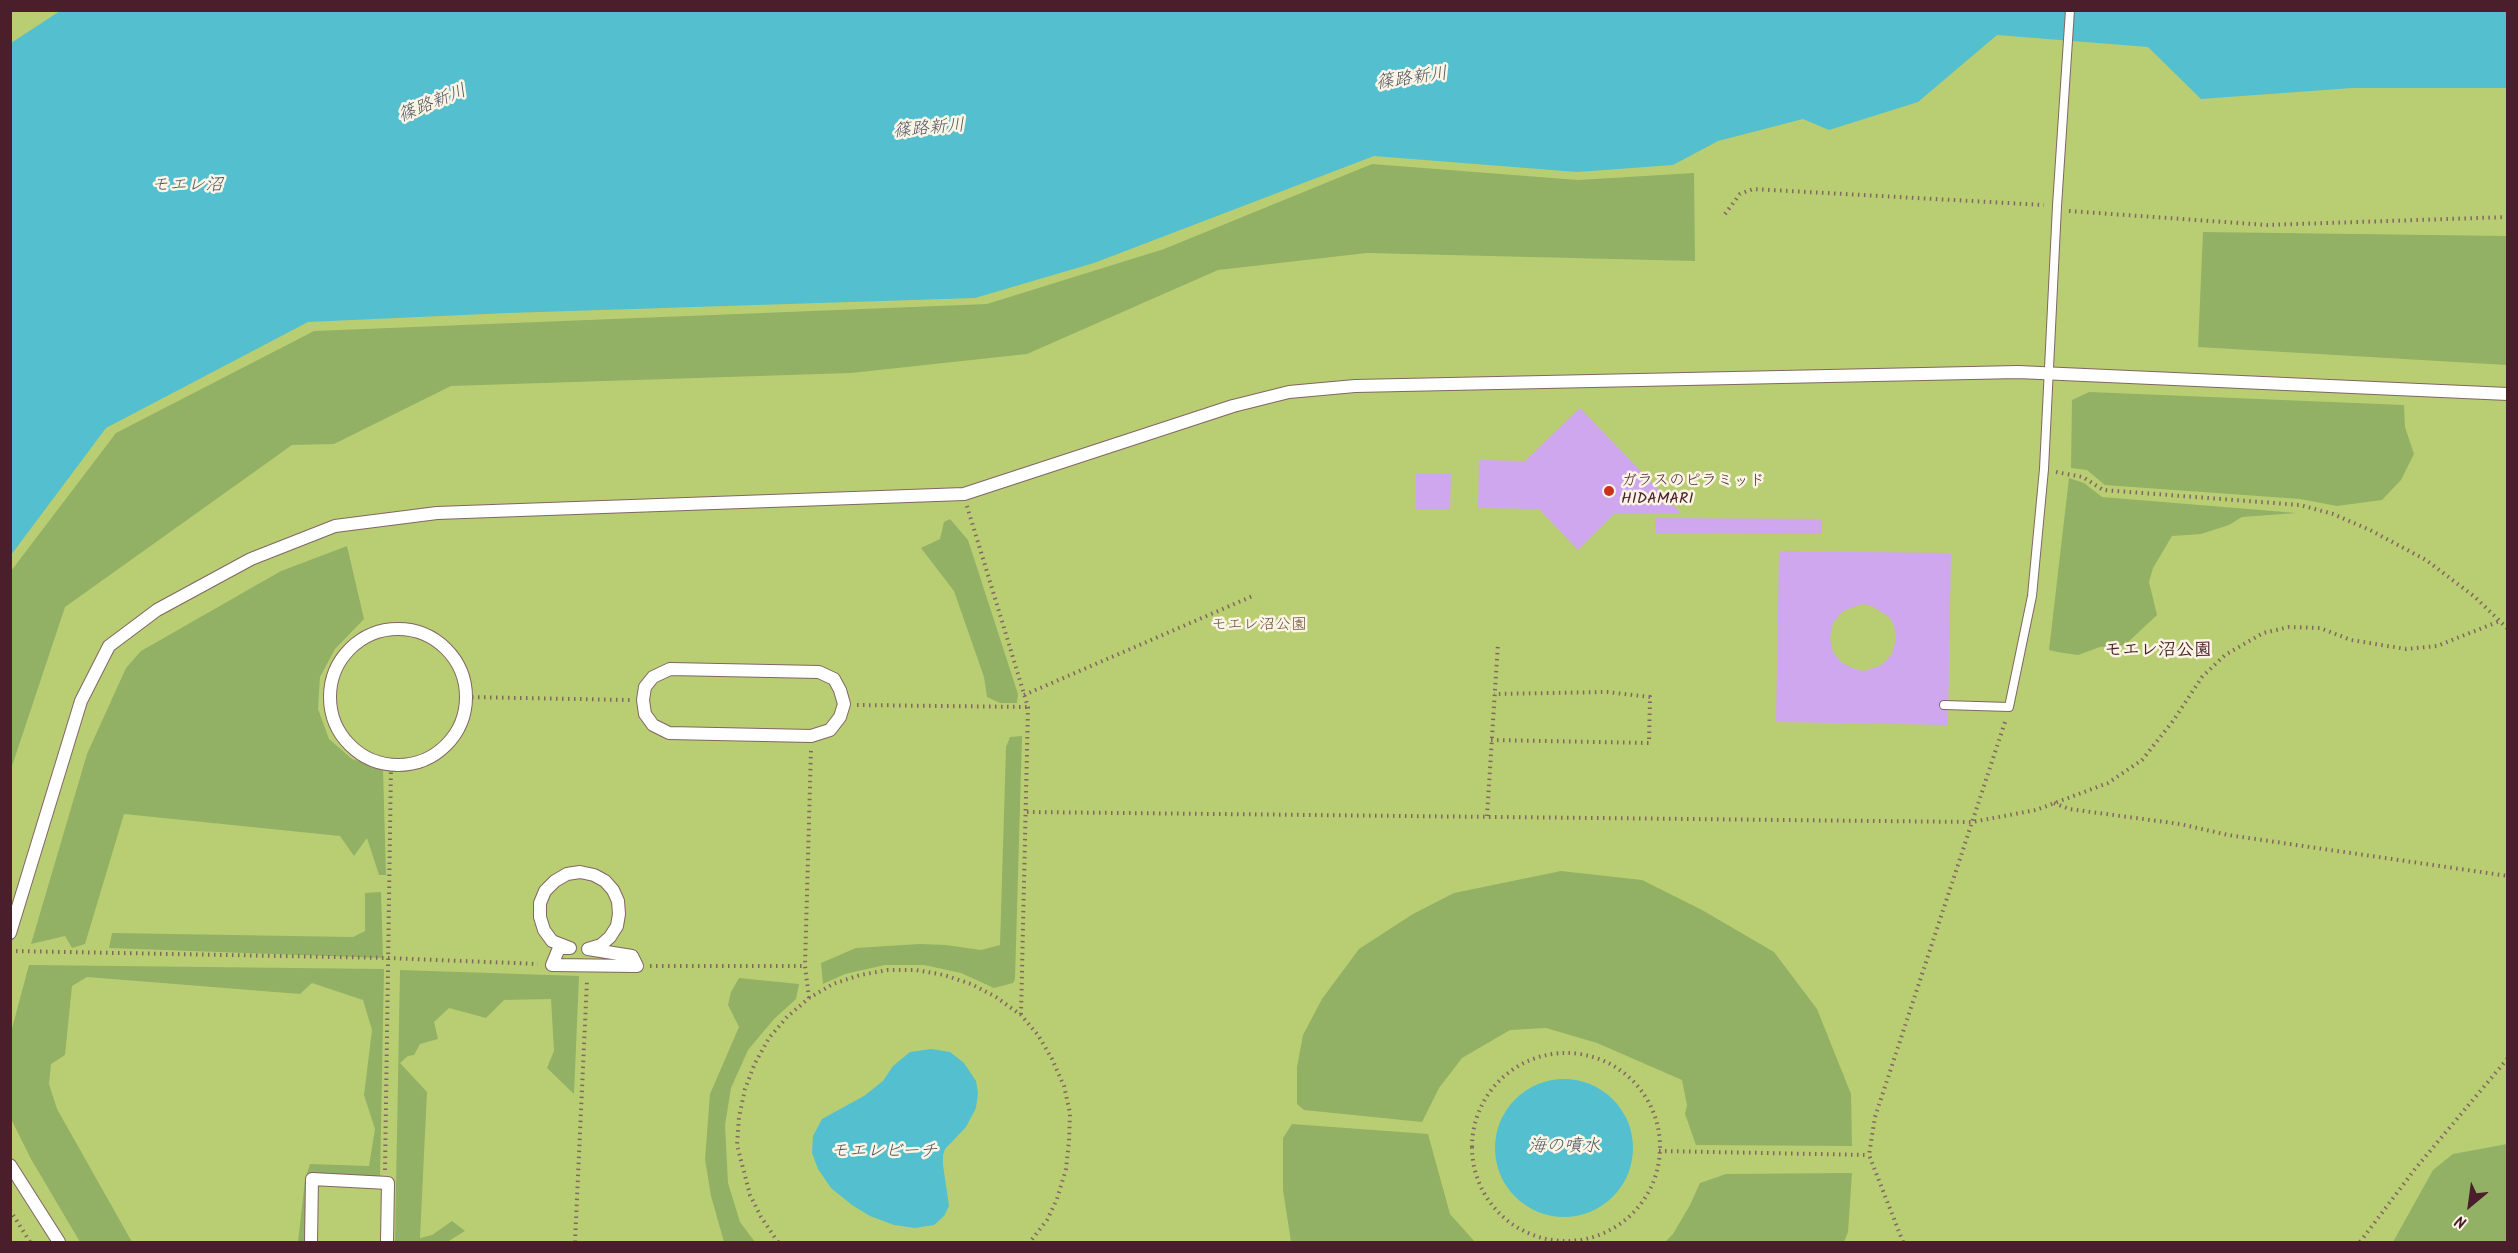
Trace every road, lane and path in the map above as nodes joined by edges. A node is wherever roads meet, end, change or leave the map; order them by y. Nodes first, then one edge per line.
1 (2070, 10) edge
2 (2057, 208) junction
3 (1725, 214) dead end
4 (2508, 217) edge
5 (2048, 373) junction
6 (2508, 394) edge
7 (2044, 469) junction
8 (964, 494) junction
9 (1255, 595) dead end
10 (2500, 621) junction
11 (2508, 629) edge
12 (1498, 643) dead end
13 (1024, 694) junction
14 (1494, 694) junction
15 (466, 697) junction
16 (643, 700) junction
17 (844, 704) junction
18 (1944, 705) dead end
19 (1028, 707) junction
20 (2009, 707) junction
21 (811, 736) junction
22 (1491, 740) junction
23 (391, 765) junction
24 (2054, 803) junction
25 (1027, 812) junction
26 (1487, 816) junction
27 (1972, 822) junction
28 (2508, 876) edge
29 (10, 933) edge
30 (10, 951) edge
31 (388, 958) junction
32 (552, 965) junction
33 (588, 966) junction
34 (637, 966) junction
35 (805, 966) junction
36 (809, 998) junction
37 (1021, 1015) junction
38 (2508, 1058) edge
39 (1659, 1151) junction
40 (1869, 1155) junction
41 (10, 1165) edge
42 (385, 1183) junction
43 (10, 1210) edge
44 (30, 1242) edge
45 (59, 1242) edge
46 (311, 1242) edge
47 (387, 1242) edge
48 (575, 1242) edge
49 (778, 1242) edge
50 (1030, 1242) edge
51 (1903, 1242) edge
52 (2360, 1242) edge

1 - 2 lane
2 - 3 path
2 - 4 path
2 - 5 lane
5 - 6 street
5 - 7 lane
5 - 8 street
7 - 10 path
7 - 20 lane
8 - 13 path
8 - 29 street
9 - 13 path
10 - 11 path
10 - 24 path
12 - 14 path
13 - 19 path
14 - 22 path
14 - 22 path
15 - 16 path
15 - 23 street
15 - 23 street
16 - 17 street
16 - 21 street
17 - 19 path
17 - 21 street
18 - 20 lane
19 - 25 path
20 - 27 path
21 - 35 path
22 - 26 path
23 - 31 path
24 - 27 path
24 - 28 path
25 - 26 path
25 - 37 path
26 - 27 path
27 - 40 path
30 - 31 path
31 - 32 path
31 - 42 path
32 - 33 street
32 - 34 street
33 - 34 street
33 - 48 path
34 - 35 path
35 - 36 path
36 - 37 path
36 - 49 path
37 - 50 path
38 - 52 path
39 - 39 path
39 - 40 path
40 - 51 path
41 - 45 street
42 - 46 street
42 - 47 street
43 - 44 path

